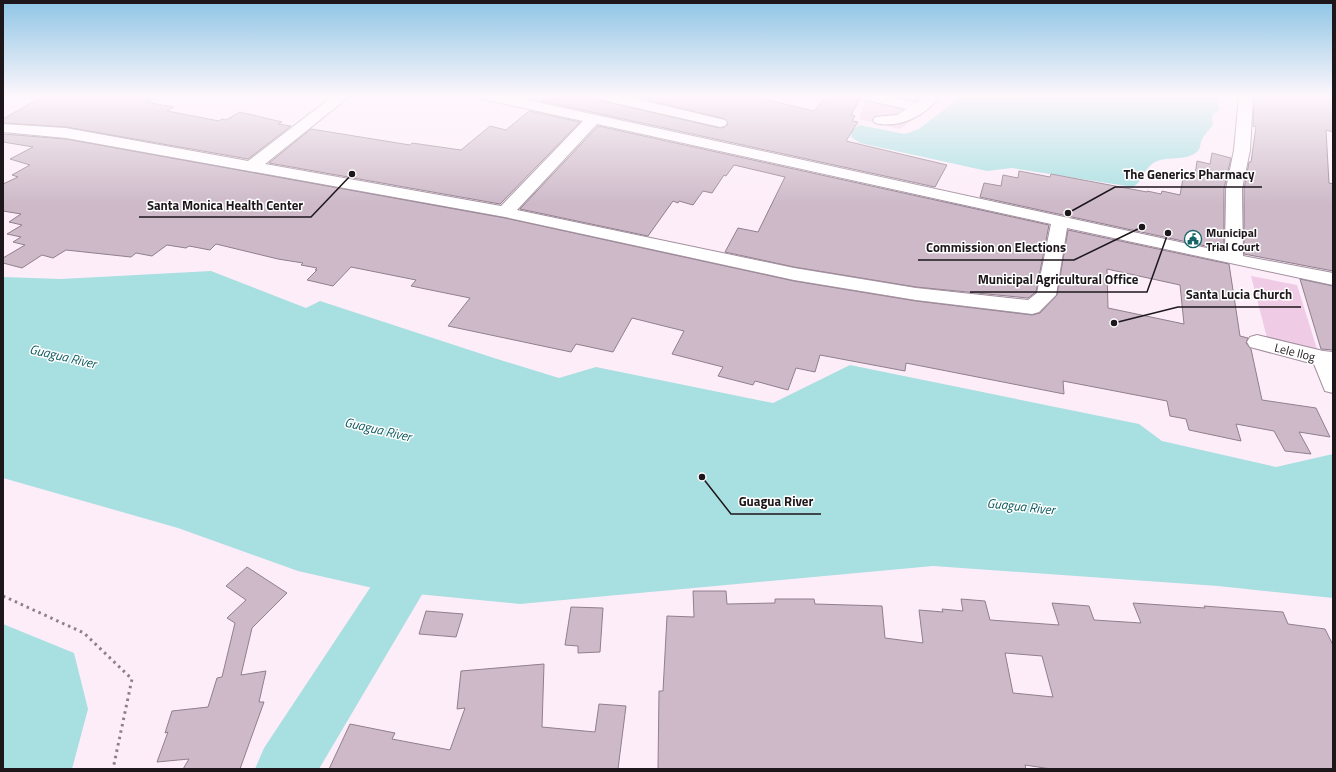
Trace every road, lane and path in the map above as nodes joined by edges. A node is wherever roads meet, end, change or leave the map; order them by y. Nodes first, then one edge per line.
1 (54, 132) edge
2 (296, 132) edge
3 (582, 132) edge
4 (654, 132) edge
5 (1243, 132) edge
6 (252, 166) junction
7 (505, 212) junction
8 (1060, 221) junction
9 (1234, 259) junction
10 (1333, 279) edge
11 (1257, 342) dead end
12 (1328, 359) edge
13 (1333, 385) edge
14 (3, 596) edge
15 (114, 769) edge

1 - 6 street
2 - 6 street
3 - 7 street
4 - 8 street
5 - 9 street
6 - 7 street
7 - 8 street
8 - 9 street
9 - 10 street
11 - 12 street, Lele Ilog
12 - 13 street
14 - 15 path

